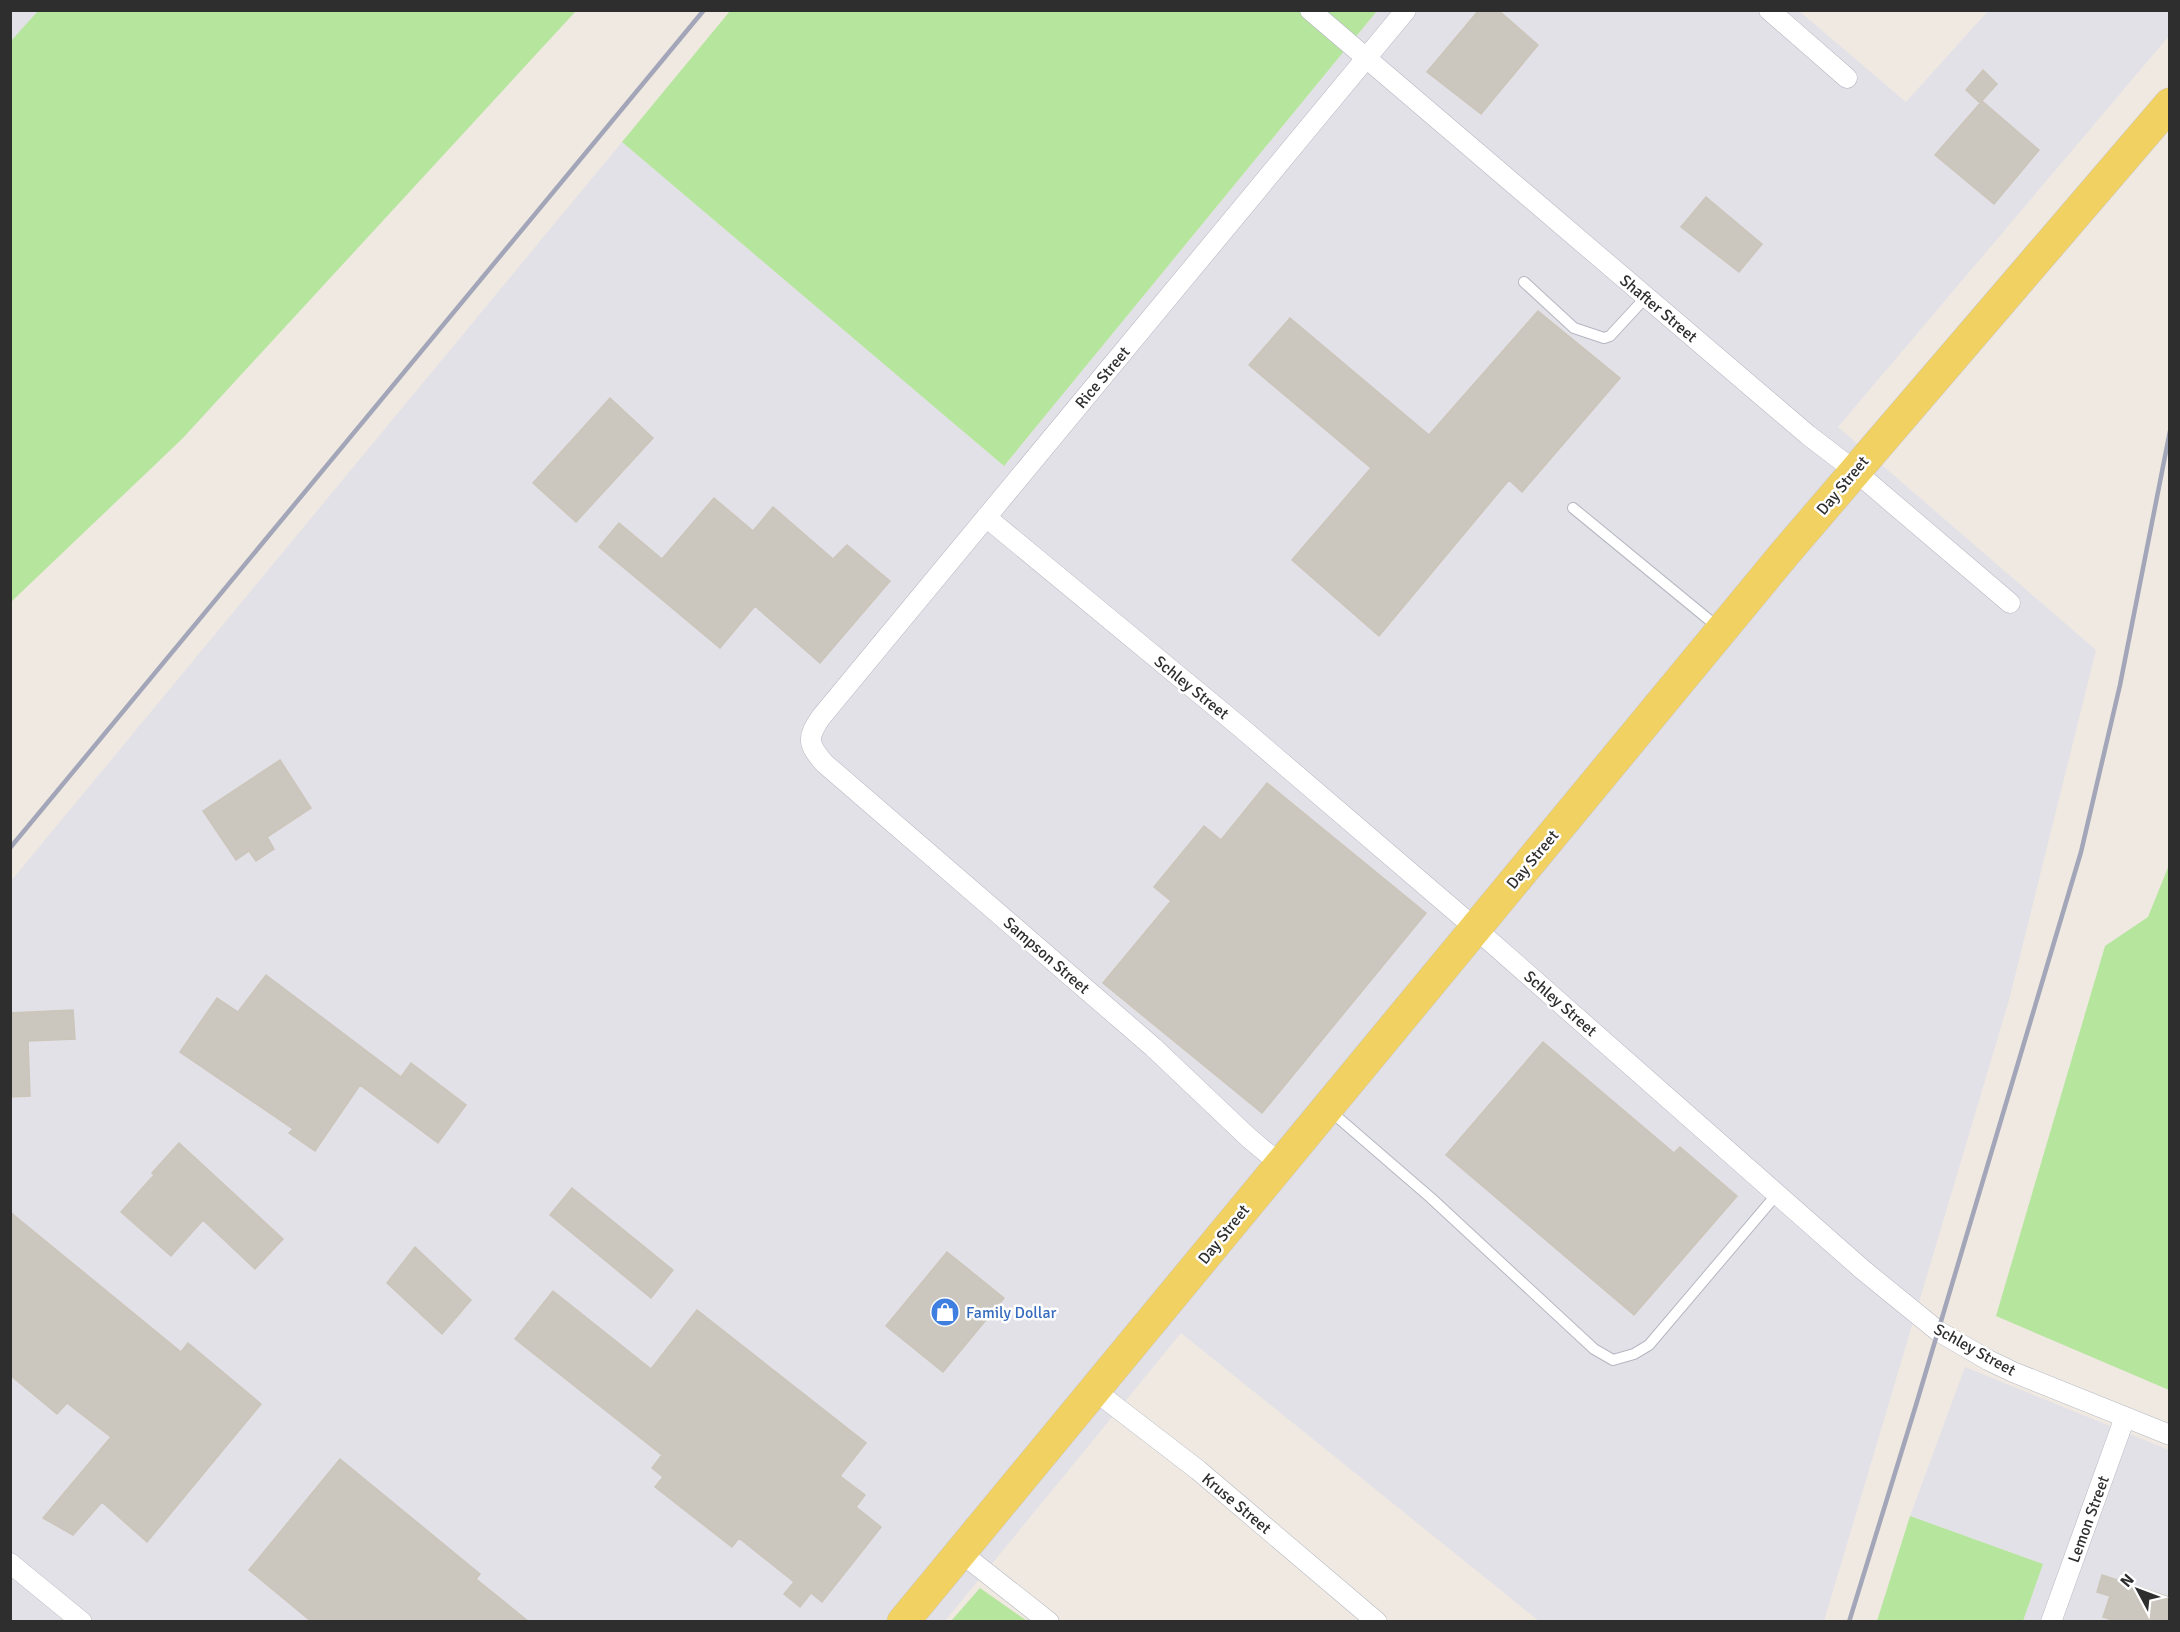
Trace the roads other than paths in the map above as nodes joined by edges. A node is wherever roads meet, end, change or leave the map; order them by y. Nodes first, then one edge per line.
1 (1310, 10) edge
2 (1406, 10) edge
3 (1769, 10) edge
4 (1366, 58) junction
5 (1847, 78) dead end
6 (2160, 115) edge
7 (1524, 282) dead end
8 (1646, 297) junction
9 (1855, 471) junction
10 (1573, 508) dead end
11 (986, 517) junction
12 (2010, 603) dead end
13 (1721, 630) junction
14 (812, 749) joint
15 (1475, 927) junction
16 (1327, 1107) junction
17 (1280, 1164) junction
18 (1777, 1194) junction
19 (1094, 1390) junction
20 (2125, 1416) junction
21 (2169, 1434) edge
22 (960, 1552) junction
23 (10, 1563) edge
24 (82, 1622) edge
25 (903, 1622) edge
26 (1049, 1622) edge
27 (1377, 1622) edge
28 (2051, 1622) edge

1 - 4 street, Shafter Street
2 - 4 street, Rice Street
3 - 5 street
4 - 8 street, Shafter Street
4 - 11 street, Rice Street
6 - 9 main road, Day Street
7 - 8 lane
8 - 9 street, Shafter Street
9 - 12 street, Shafter Street
9 - 13 main road, Day Street
10 - 13 lane
11 - 14 street, Rice Street
11 - 15 street, Schley Street
13 - 15 main road, Day Street
14 - 17 street, Sampson Street
15 - 16 main road, Day Street
15 - 18 street, Schley Street
16 - 17 main road, Day Street
16 - 18 lane
17 - 19 main road, Day Street
18 - 20 street, Schley Street
19 - 22 main road, Day Street
19 - 27 street, Kruse Street
20 - 21 street, Schley Street
20 - 28 street, Lemon Street
22 - 25 main road, Day Street
22 - 26 street
23 - 24 street

